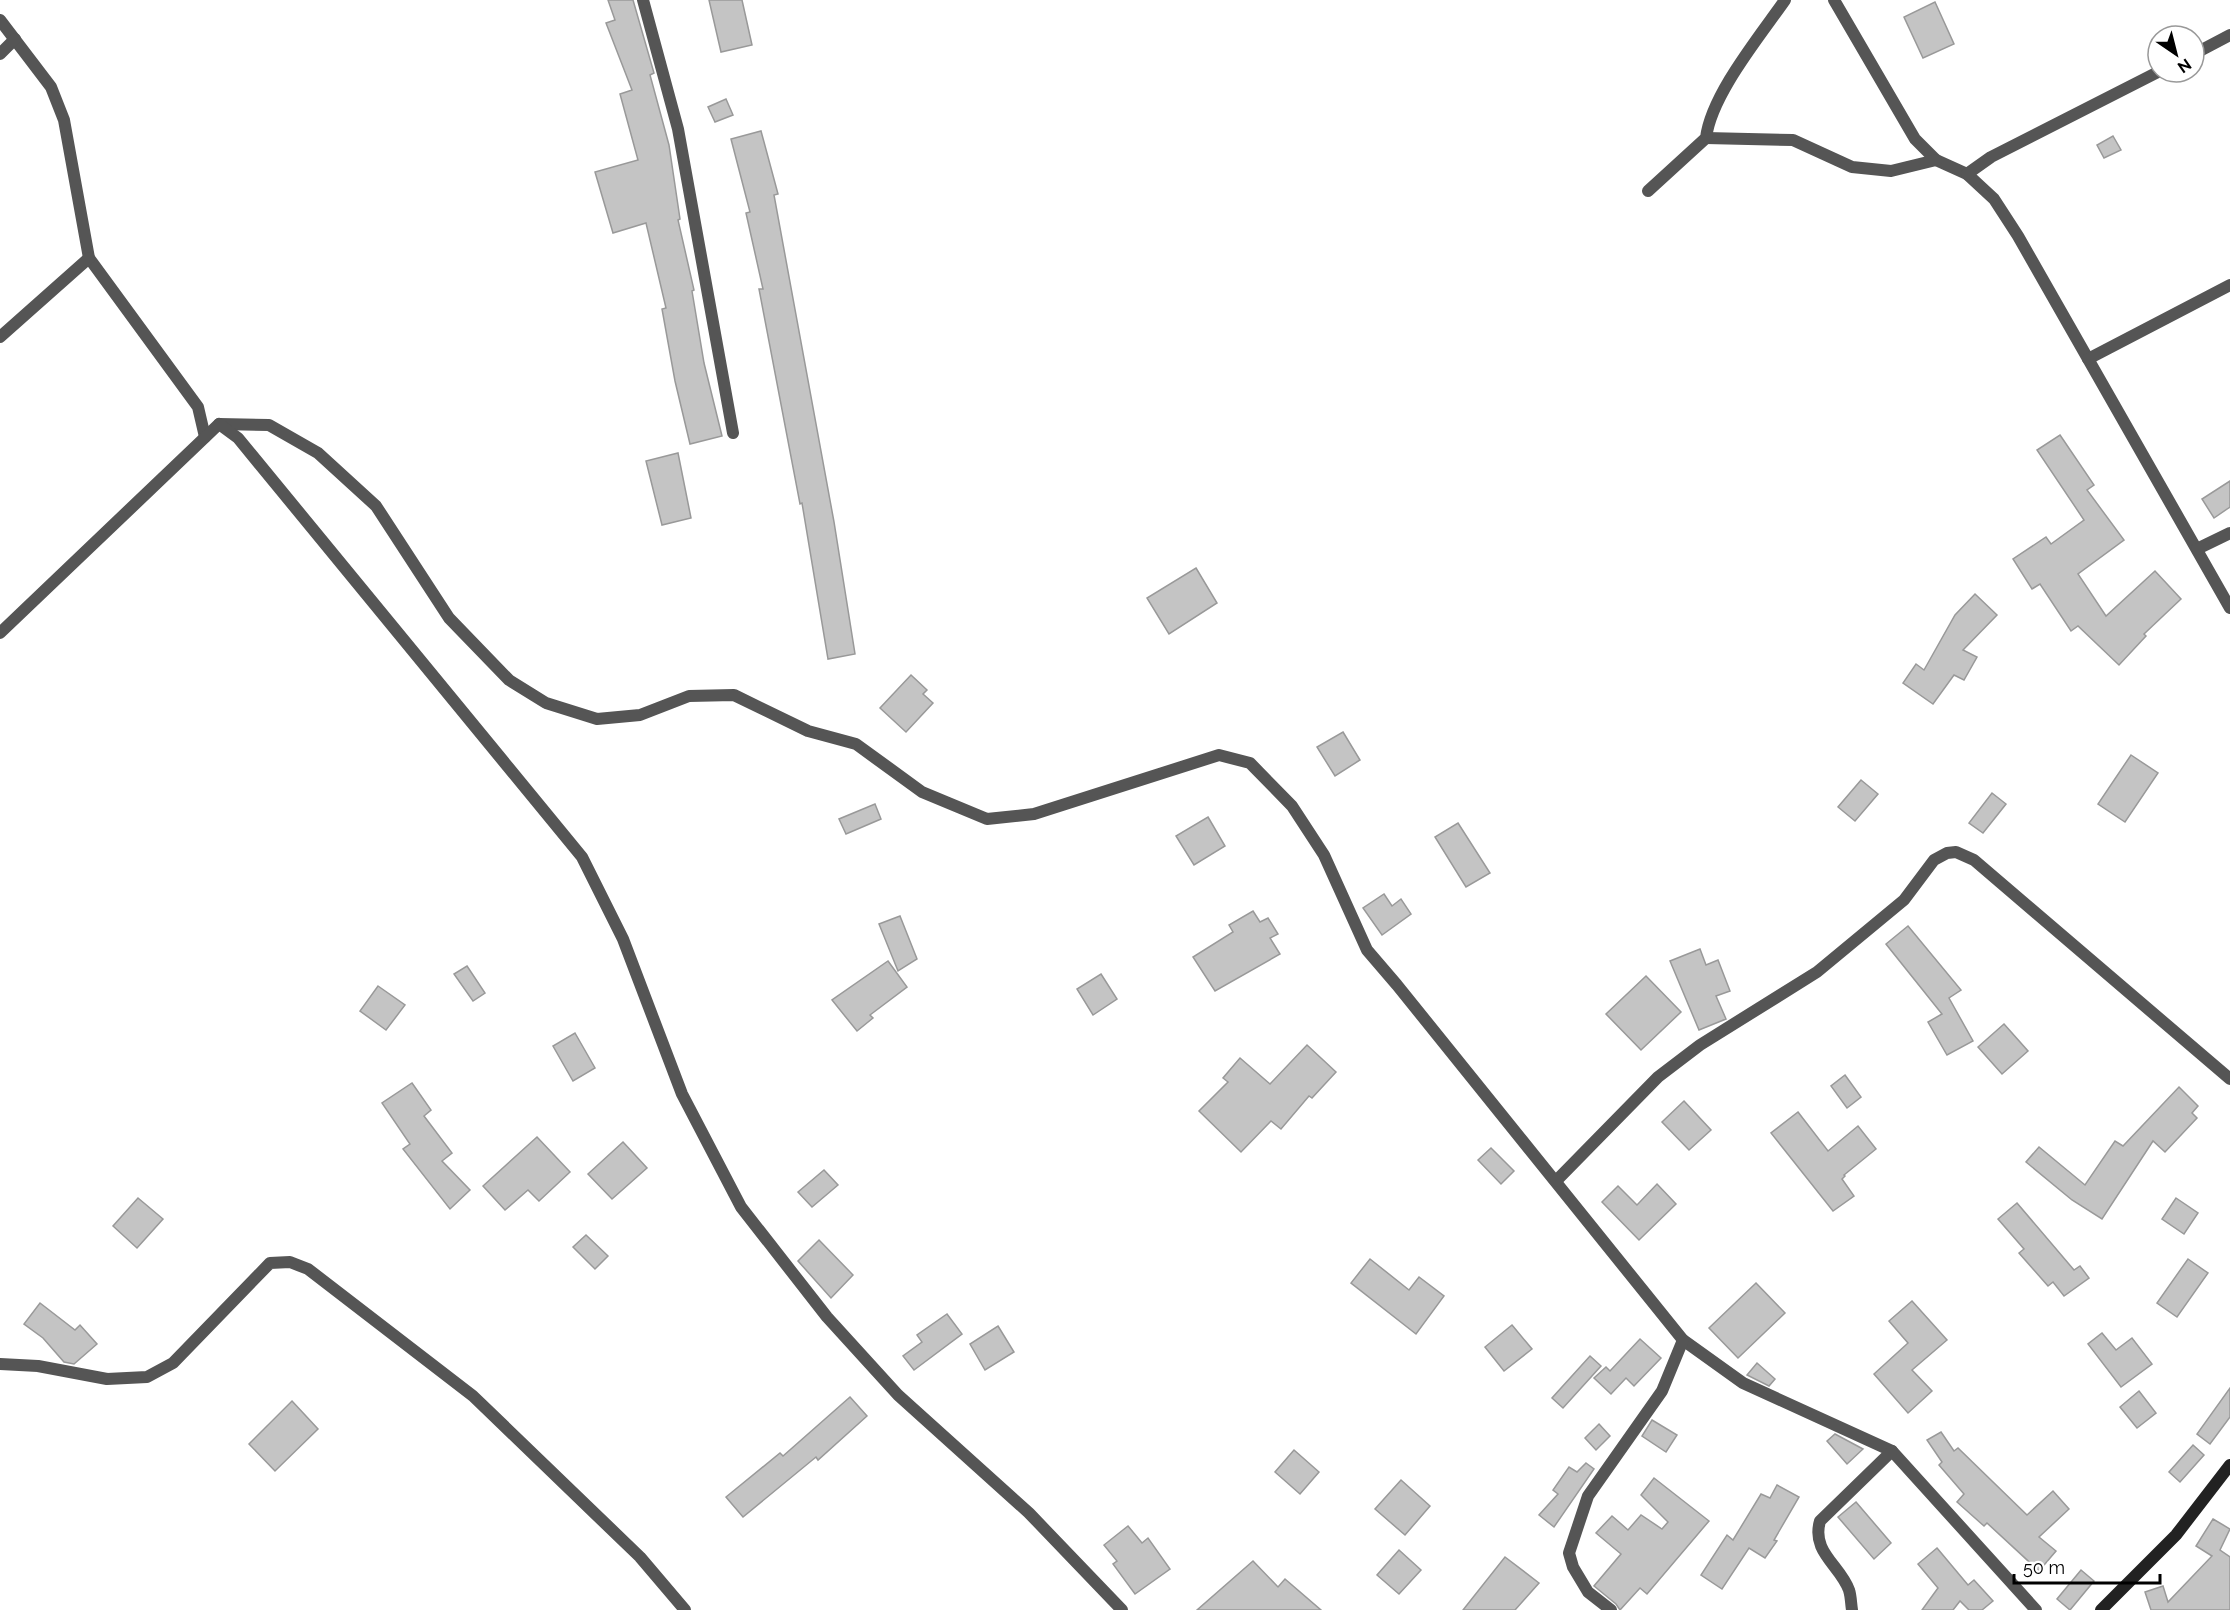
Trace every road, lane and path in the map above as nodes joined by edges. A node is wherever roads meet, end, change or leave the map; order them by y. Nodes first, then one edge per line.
1 (644, 0) edge
2 (1785, 0) edge
3 (1834, 0) edge
4 (0, 20) edge
5 (2230, 35) edge
6 (15, 39) junction
7 (2206, 48) edge
8 (0, 54) edge
9 (2146, 78) edge
10 (1706, 138) junction
11 (1936, 160) junction
12 (1967, 174) junction
13 (1648, 191) dead end
14 (89, 258) junction
15 (2230, 285) edge
16 (0, 338) edge
17 (2088, 359) junction
18 (219, 424) junction
19 (733, 433) dead end
20 (205, 437) junction
21 (2230, 532) edge
22 (2197, 549) junction
23 (2230, 608) edge
24 (0, 633) edge
25 (2230, 1079) edge
26 (1556, 1181) junction
27 (1683, 1340) junction
28 (0, 1364) edge
29 (1892, 1451) junction
30 (2230, 1465) edge
31 (685, 1610) edge
32 (1122, 1610) edge
33 (1611, 1610) edge
34 (1852, 1610) edge
35 (2036, 1610) edge
36 (2101, 1610) edge

1 - 19 street
2 - 10 street
3 - 11 street
4 - 6 street
5 - 7 street
6 - 8 street
6 - 14 street
9 - 12 street
10 - 11 street
10 - 13 street
11 - 12 street
12 - 17 street
14 - 16 street
14 - 20 street
15 - 17 street
17 - 22 street
18 - 20 street
18 - 26 street
18 - 32 street
20 - 24 street
21 - 22 street
22 - 23 street
25 - 26 street
26 - 27 street
27 - 29 street
27 - 33 street
28 - 31 street
29 - 34 street
29 - 35 street
30 - 36 street

